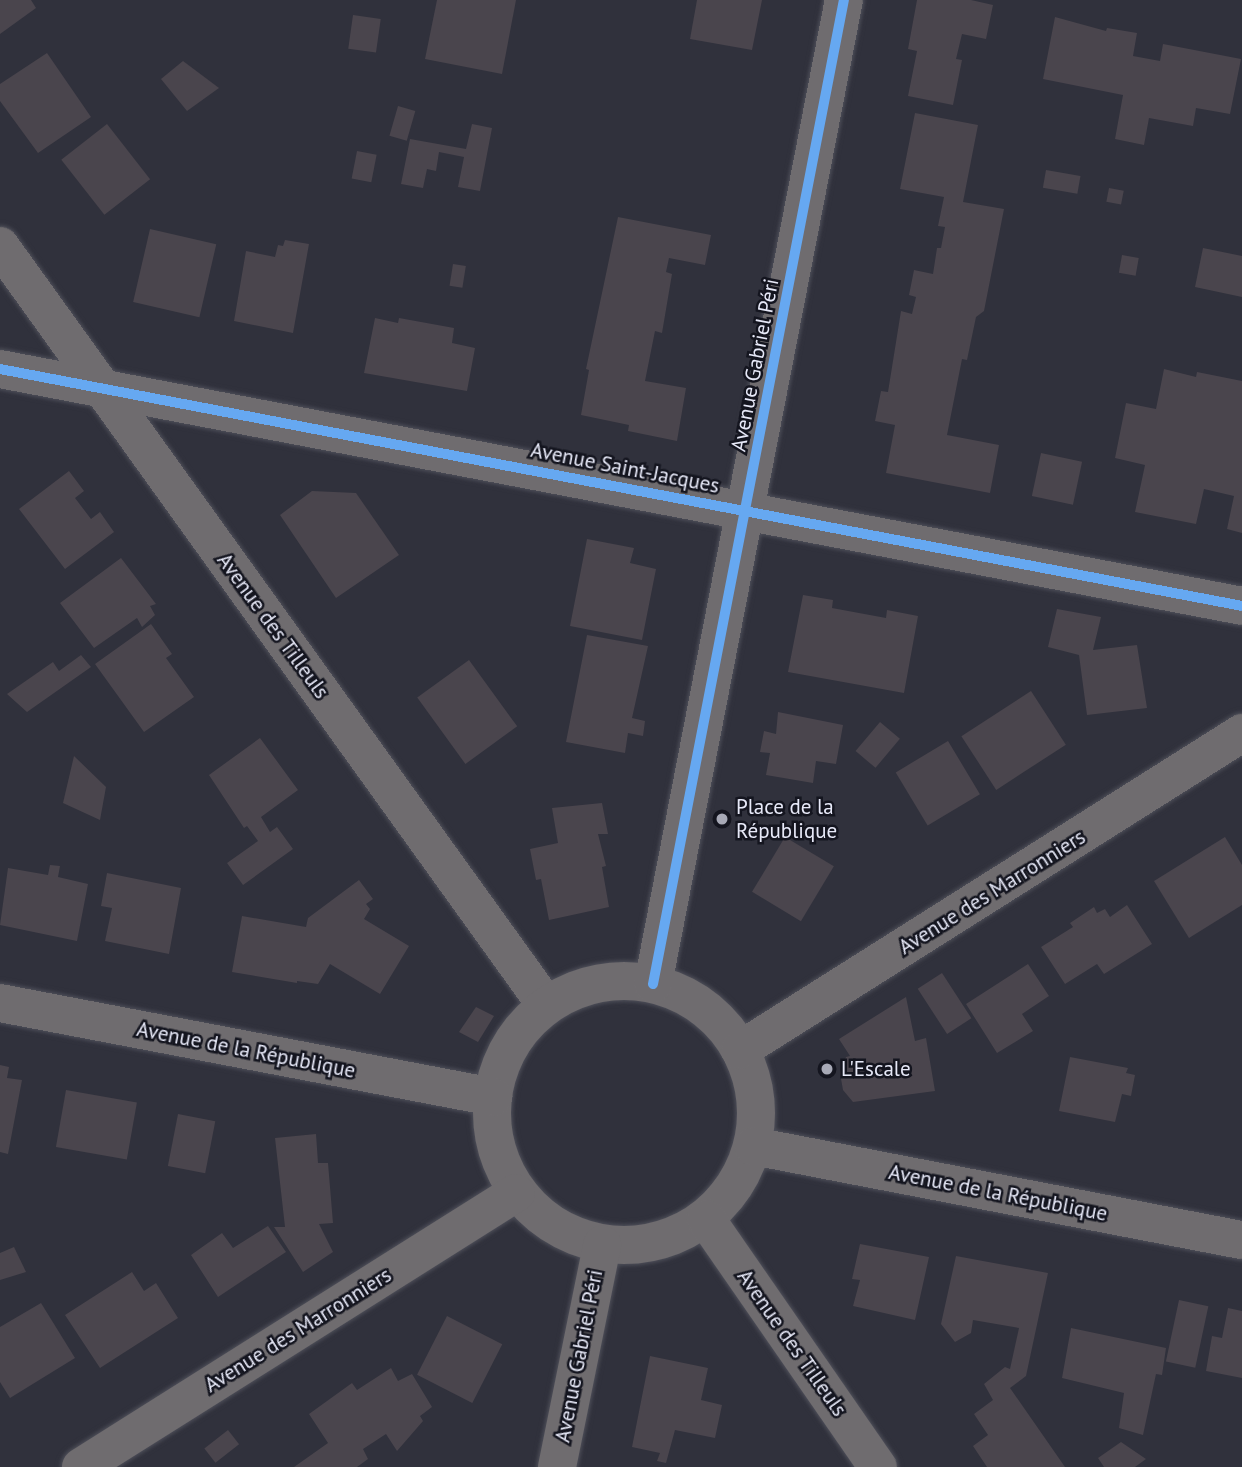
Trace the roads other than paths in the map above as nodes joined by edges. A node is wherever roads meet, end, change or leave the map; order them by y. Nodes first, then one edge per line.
1 (844, 0) edge
2 (0, 246) edge
3 (0, 369) edge
4 (103, 388) junction
5 (747, 511) junction
6 (1242, 606) edge
7 (1242, 733) edge
8 (653, 984) junction
9 (0, 1003) edge
10 (546, 1005) junction
11 (740, 1050) junction
12 (493, 1097) junction
13 (753, 1146) junction
14 (516, 1193) junction
15 (706, 1219) junction
16 (1242, 1240) edge
17 (602, 1245) junction
18 (81, 1467) edge
19 (557, 1467) edge
20 (878, 1467) edge

1 - 5 street, Avenue Gabriel Péri
2 - 4 street, Avenue des Tilleuls
3 - 4 street, Avenue Saint-Jacques
4 - 5 street, Avenue Saint-Jacques
4 - 10 street, Avenue des Tilleuls
5 - 6 street, Avenue Saint-Jacques
5 - 8 street, Avenue Gabriel Péri
7 - 11 street, Avenue des Marronniers
8 - 10 street
8 - 11 street
9 - 12 street, Avenue de la République
10 - 12 street
11 - 13 street
12 - 14 street
13 - 15 street
13 - 16 street, Avenue de la République
14 - 17 street
14 - 18 street, Avenue des Marronniers
15 - 17 street
15 - 20 street, Avenue des Tilleuls
17 - 19 street, Avenue Gabriel Péri

